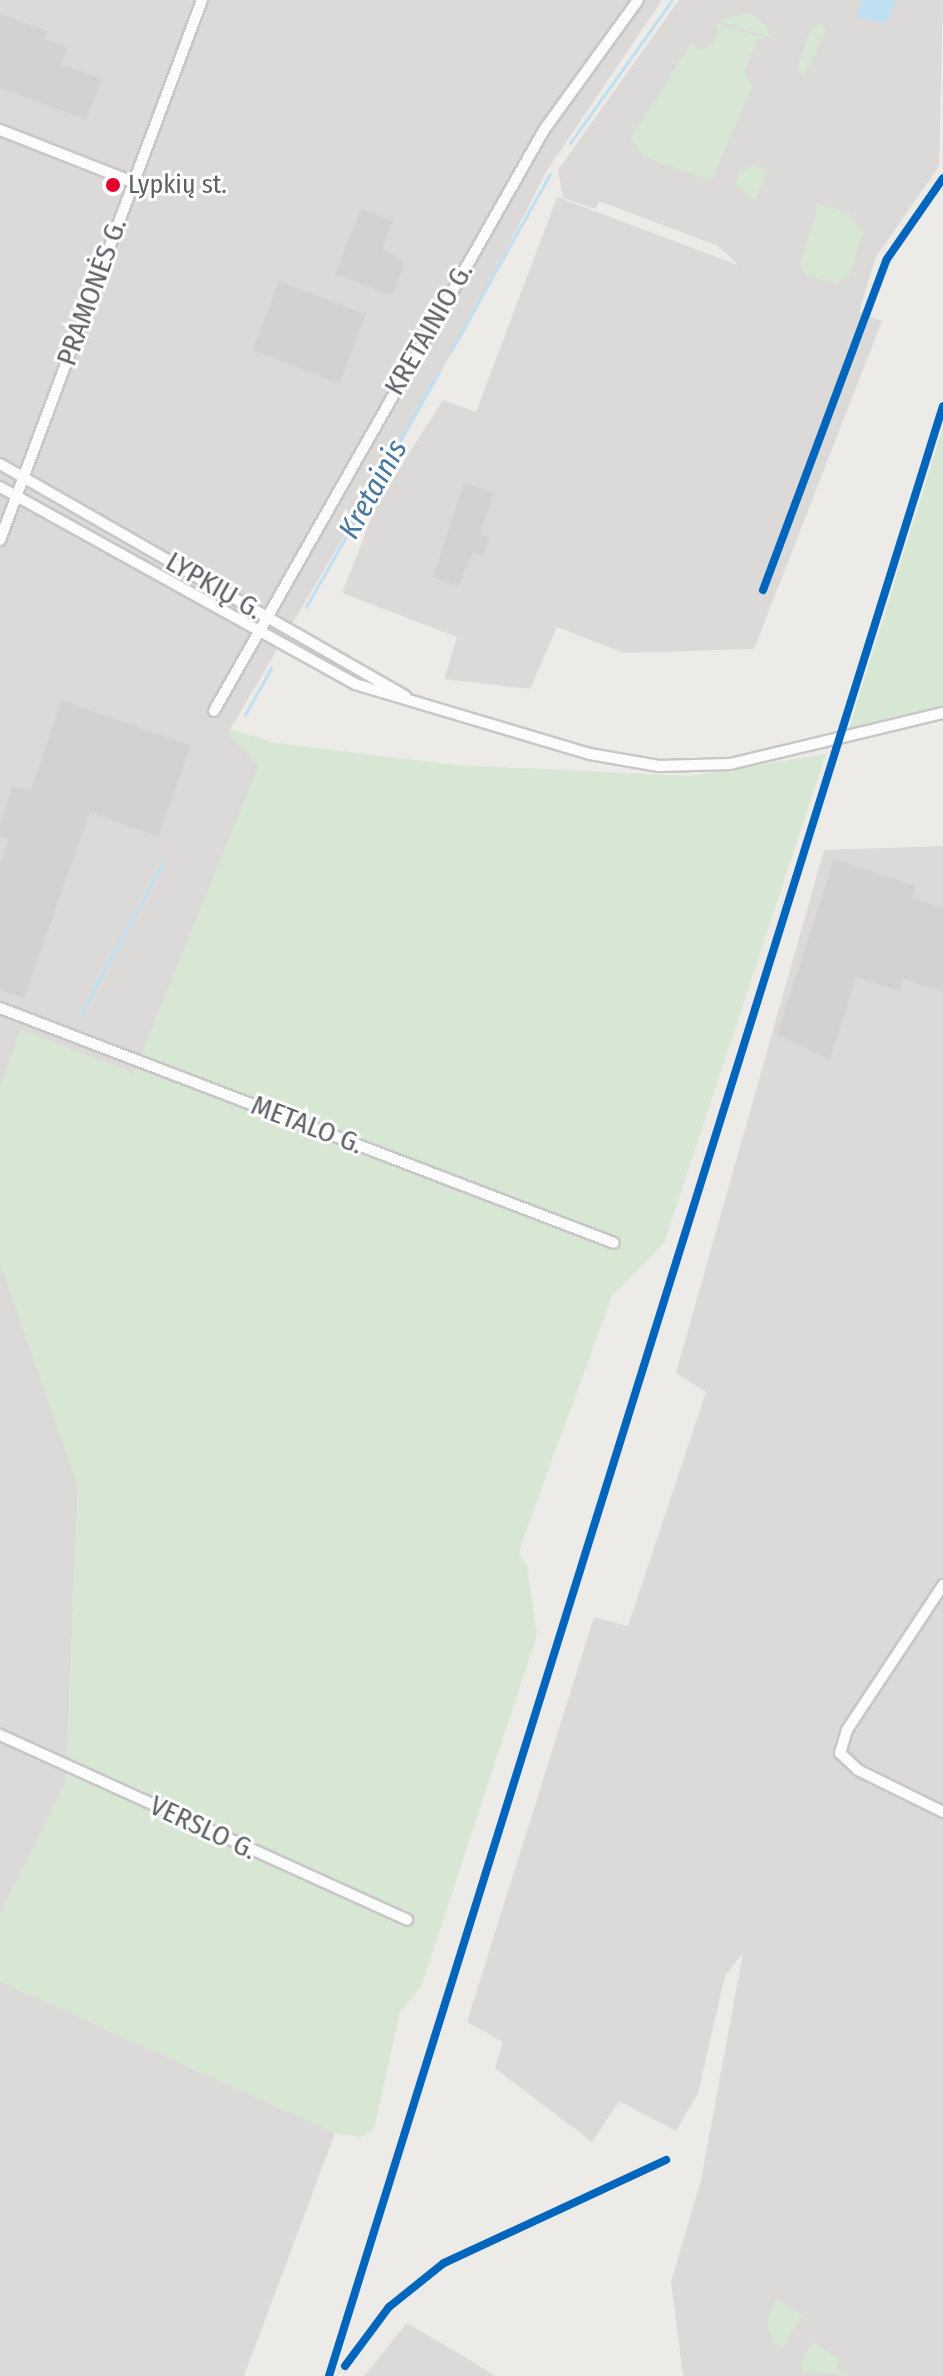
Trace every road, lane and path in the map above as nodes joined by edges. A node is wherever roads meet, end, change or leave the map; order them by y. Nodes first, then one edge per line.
1 (202, 0) edge
2 (638, 0) edge
3 (0, 130) edge
4 (133, 182) junction
5 (0, 464) edge
6 (23, 477) junction
7 (0, 487) edge
8 (16, 496) junction
9 (0, 540) edge
10 (267, 616) junction
11 (259, 630) junction
12 (429, 707) junction
13 (214, 711) dead end
14 (943, 713) edge
15 (0, 1008) edge
16 (614, 1243) dead end
17 (943, 1585) edge
18 (0, 1735) edge
19 (943, 1812) edge
20 (407, 1920) dead end

1 - 4 street, PRAMONĖS G.
2 - 10 street, KRETAINIO G.
3 - 4 street
4 - 6 street, PRAMONĖS G.
5 - 6 street, LYPKIŲ G.
6 - 8 street, PRAMONĖS G.
6 - 10 street, LYPKIŲ G.
7 - 8 street, LYPKIŲ G.
8 - 9 street, PRAMONĖS G.
8 - 11 street, LYPKIŲ G.
10 - 11 street, KRETAINIO G.
10 - 12 street, LYPKIŲ G.
11 - 12 street, LYPKIŲ G.
11 - 13 street, KRETAINIO G.
12 - 14 street, LYPKIŲ G.
15 - 16 street, METALO G.
17 - 19 street
18 - 20 street, VERSLO G.

